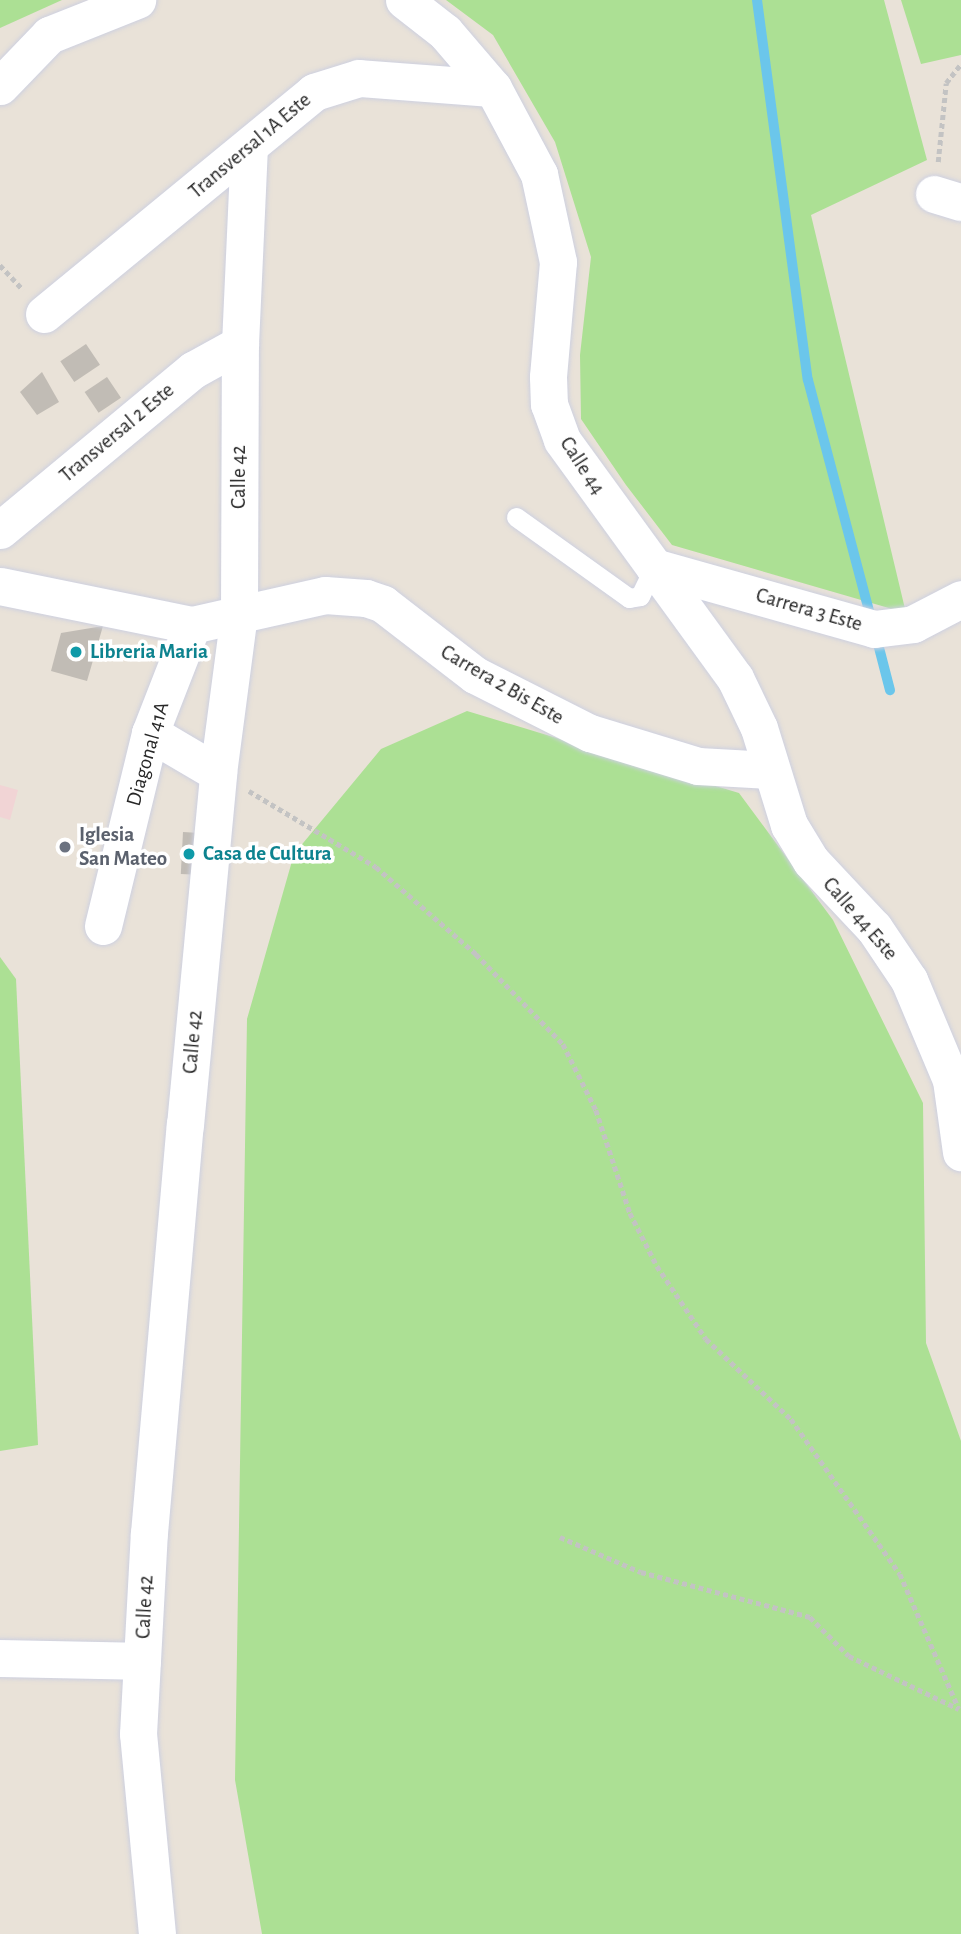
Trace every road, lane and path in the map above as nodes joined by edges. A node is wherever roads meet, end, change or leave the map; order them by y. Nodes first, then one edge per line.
1 (136, 0) edge
2 (404, 0) edge
3 (961, 64) edge
4 (0, 86) edge
5 (493, 88) junction
6 (249, 149) junction
7 (947, 198) edge
8 (44, 313) dead end
9 (240, 344) junction
10 (516, 517) dead end
11 (0, 530) edge
12 (654, 567) junction
13 (0, 586) edge
14 (961, 598) edge
15 (239, 613) junction
16 (192, 625) junction
17 (149, 733) junction
18 (770, 769) junction
19 (218, 773) junction
20 (103, 926) dead end
21 (961, 1152) edge
22 (560, 1537) dead end
23 (0, 1658) edge
24 (142, 1661) junction
25 (960, 1710) edge
26 (157, 1934) edge

1 - 4 street
2 - 5 street, Calle 44
3 - 7 path
5 - 6 street, Transversal 1A Este
5 - 12 street, Calle 44
6 - 8 street, Transversal 1A Este
6 - 9 street, Calle 42
9 - 11 street, Transversal 2 Este
9 - 15 street, Calle 42
10 - 12 lane
12 - 14 street, Carrera 3 Este
12 - 18 street, Calle 44
13 - 16 street, Carrera 2 Bis Este
15 - 16 street, Carrera 2 Bis Este
15 - 18 street, Carrera 2 Bis Este
15 - 19 street, Calle 42
16 - 17 street, Diagonal 41A
17 - 19 street
17 - 20 street, Diagonal 41A
18 - 21 street, Calle 44 Este
19 - 24 street, Calle 42
19 - 25 path
22 - 25 path
23 - 24 street
24 - 26 street, Calle 42

